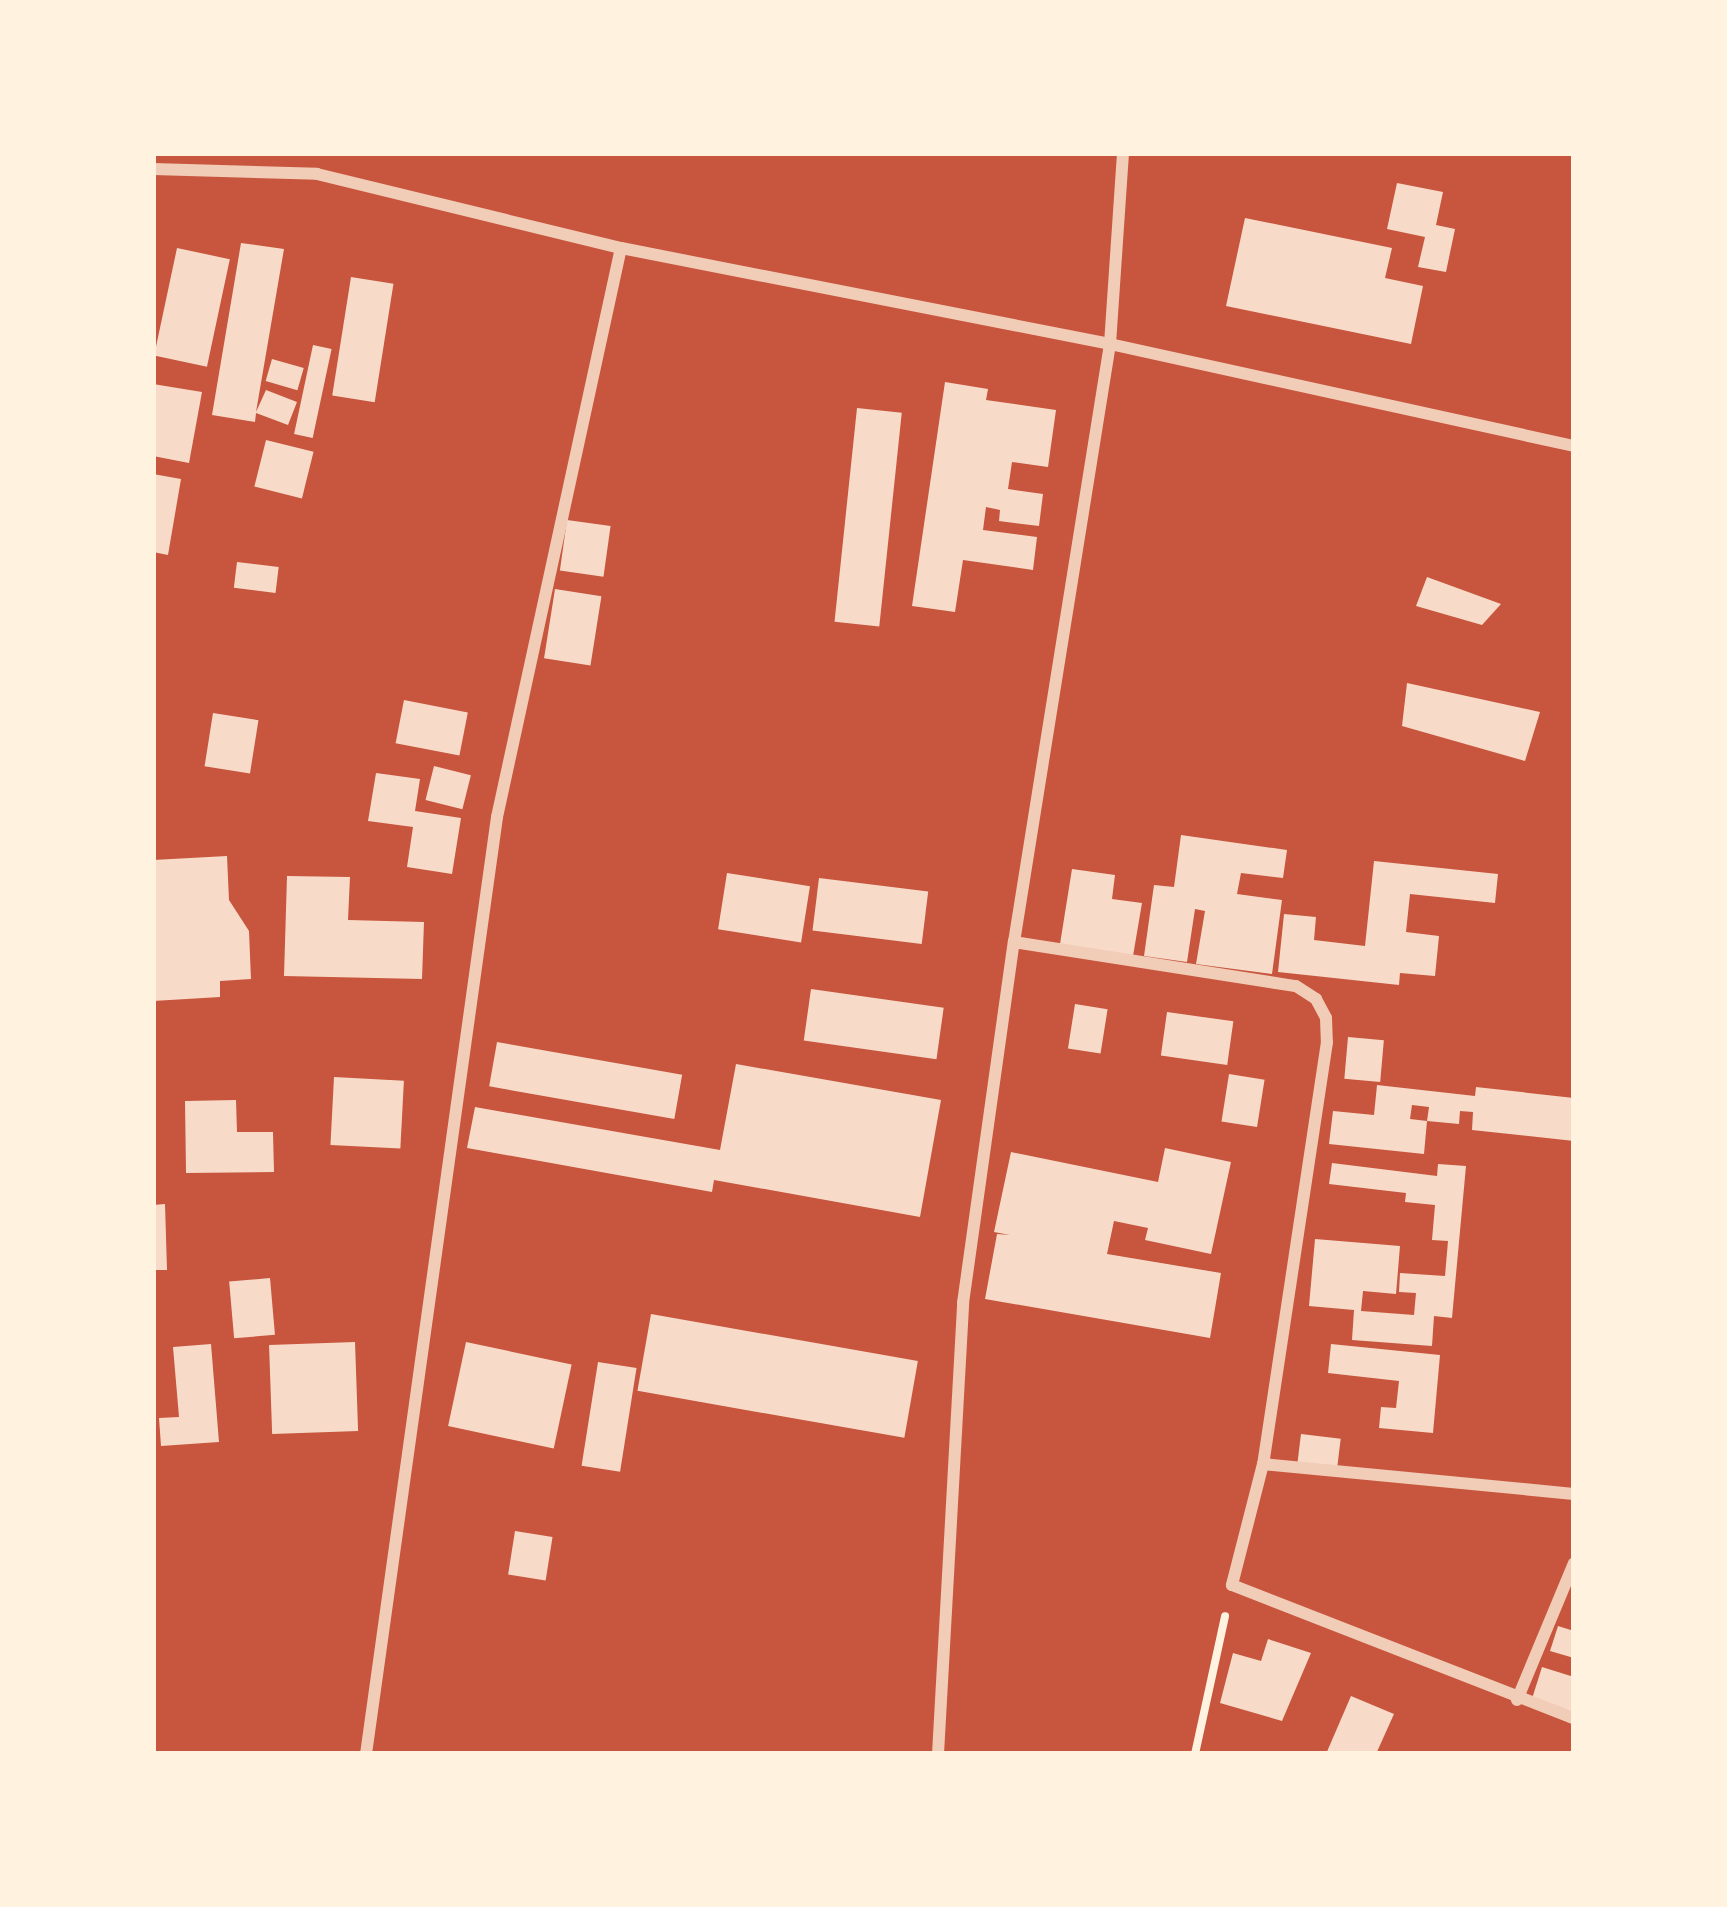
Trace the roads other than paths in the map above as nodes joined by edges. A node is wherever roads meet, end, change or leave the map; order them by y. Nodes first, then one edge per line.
1 (1123, 153) edge
2 (153, 169) edge
3 (621, 248) junction
4 (1110, 344) junction
5 (1574, 446) edge
6 (1014, 942) junction
7 (1263, 1464) junction
8 (1574, 1494) edge
9 (1574, 1563) edge
10 (1517, 1700) junction
11 (1574, 1718) edge
12 (366, 1754) edge
13 (938, 1754) edge

1 - 4 street
2 - 3 street
3 - 4 street
3 - 12 street
4 - 5 street
4 - 6 street
6 - 7 street
6 - 13 street
7 - 8 street
7 - 10 street
9 - 10 street
10 - 11 street

